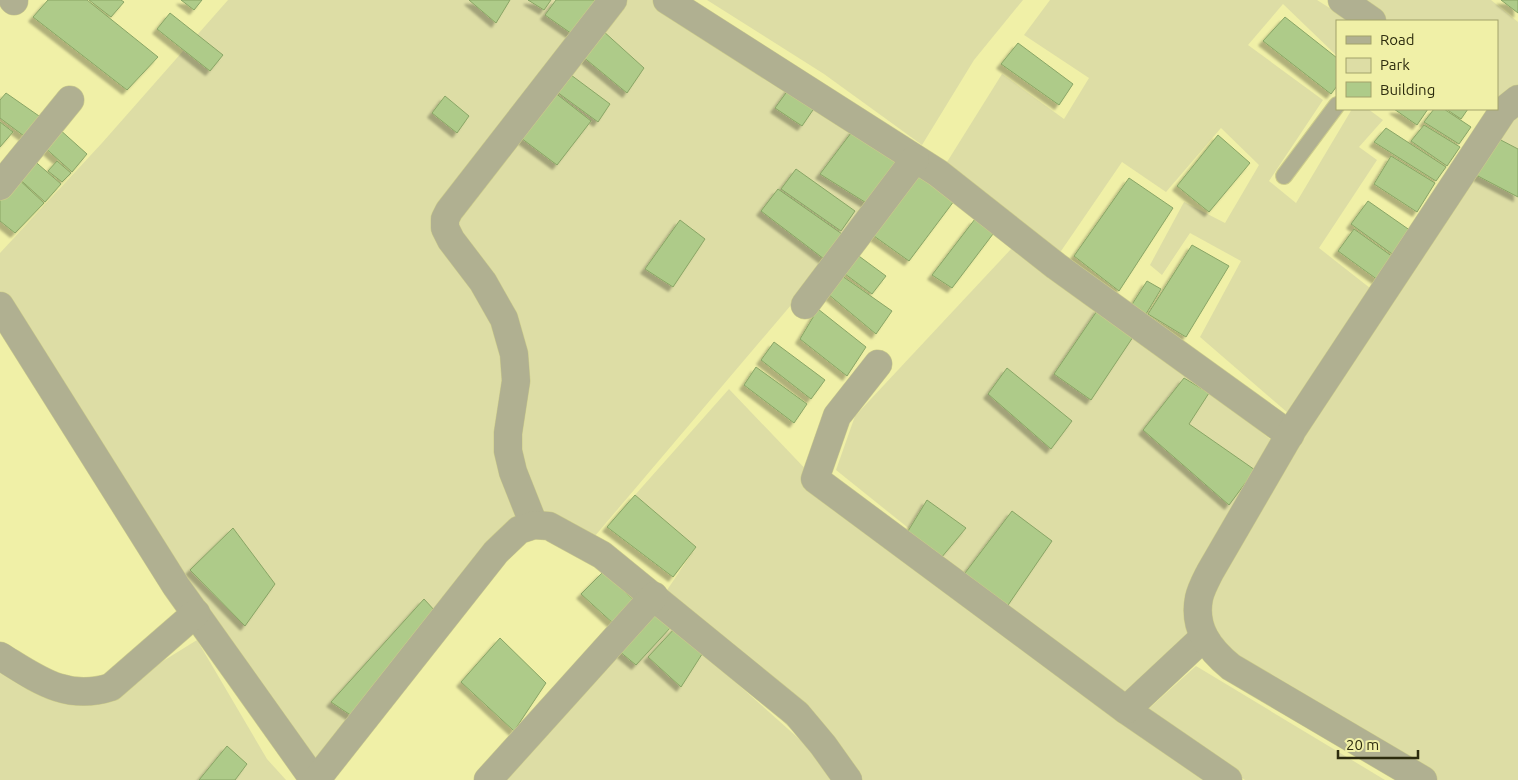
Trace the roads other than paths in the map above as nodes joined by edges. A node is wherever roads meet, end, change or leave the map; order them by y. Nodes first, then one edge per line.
1 (614, 0) edge
2 (668, 0) edge
3 (1342, 0) edge
4 (1371, 20) edge
5 (70, 100) dead end
6 (1336, 106) edge
7 (1506, 106) edge
8 (915, 159) junction
9 (1284, 176) dead end
10 (0, 186) edge
11 (805, 304) dead end
12 (0, 306) edge
13 (878, 364) dead end
14 (1290, 435) junction
15 (534, 525) junction
16 (654, 596) junction
17 (196, 613) junction
18 (1204, 637) junction
19 (0, 656) edge
20 (1126, 710) junction
21 (315, 780) edge
22 (488, 780) edge
23 (848, 780) edge
24 (1228, 780) edge
25 (1423, 780) edge

1 - 15 street
2 - 8 street
3 - 4 street
5 - 10 street
6 - 9 lane
7 - 14 street
8 - 11 street
8 - 14 street
12 - 17 street
13 - 20 street
14 - 18 street
15 - 16 street
15 - 21 street
16 - 22 street
16 - 23 street
17 - 19 street
17 - 21 street
18 - 20 street
18 - 25 street
20 - 24 street

